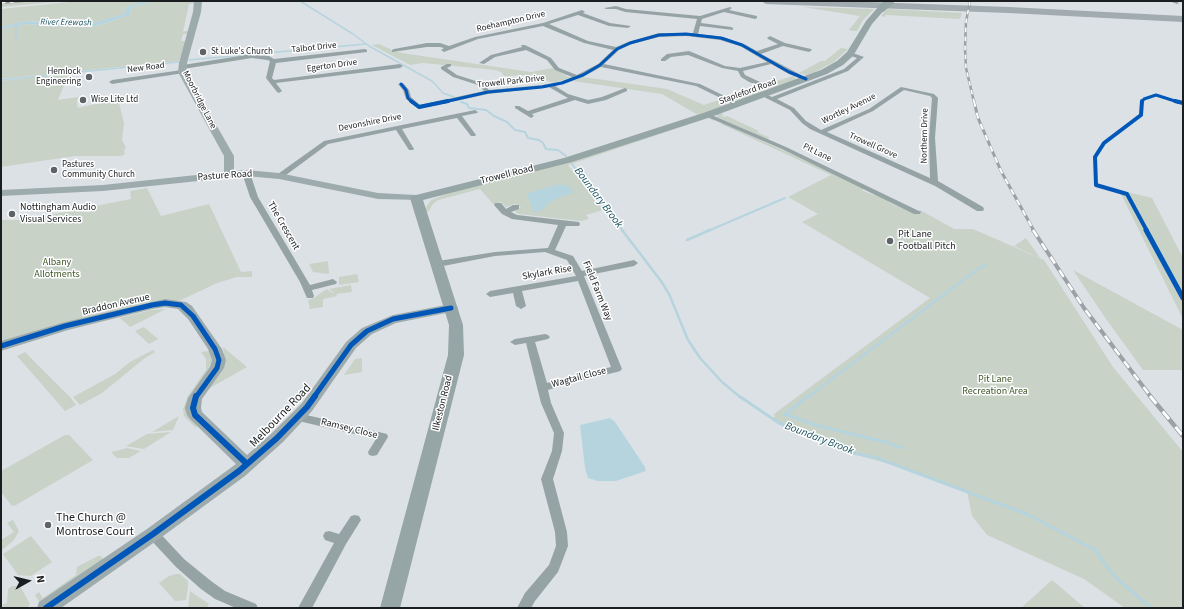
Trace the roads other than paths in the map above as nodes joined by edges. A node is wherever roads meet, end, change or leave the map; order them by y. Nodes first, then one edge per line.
1 (198, 1) edge
2 (766, 1) edge
3 (890, 1) edge
4 (1171, 1) edge
5 (1177, 3) dead end
6 (880, 5) edge
7 (606, 8) dead end
8 (730, 8) dead end
9 (723, 10) junction
10 (661, 13) junction
11 (1183, 14) edge
12 (1183, 19) edge
13 (657, 20) dead end
14 (750, 20) dead end
15 (700, 21) junction
16 (544, 24) junction
17 (628, 26) dead end
18 (730, 28) dead end
19 (695, 35) junction
20 (770, 38) dead end
21 (784, 44) junction
22 (618, 49) junction
23 (365, 51) dead end
24 (394, 51) dead end
25 (810, 51) dead end
26 (758, 53) junction
27 (850, 54) junction
28 (663, 60) dead end
29 (273, 61) junction
30 (487, 61) dead end
31 (773, 62) junction
32 (396, 65) dead end
33 (600, 65) junction
34 (443, 66) dead end
35 (182, 70) junction
36 (740, 70) junction
37 (644, 74) junction
38 (577, 78) junction
39 (638, 79) dead end
40 (806, 79) junction
41 (112, 82) dead end
42 (272, 82) junction
43 (758, 83) dead end
44 (413, 86) dead end
45 (551, 86) junction
46 (904, 88) joint
47 (280, 89) dead end
48 (625, 90) dead end
49 (488, 92) junction
50 (763, 95) junction
51 (574, 98) junction
52 (773, 99) junction
53 (737, 104) junction
54 (419, 107) junction
55 (517, 107) dead end
56 (410, 110) dead end
57 (476, 112) dead end
58 (458, 115) junction
59 (707, 115) junction
60 (398, 127) junction
61 (821, 132) junction
62 (473, 135) dead end
63 (411, 149) dead end
64 (568, 160) joint
65 (246, 173) junction
66 (229, 174) junction
67 (279, 176) junction
68 (934, 182) junction
69 (447, 190) joint
70 (1, 193) edge
71 (416, 198) junction
72 (498, 205) dead end
73 (516, 207) dead end
74 (980, 209) dead end
75 (505, 212) junction
76 (916, 212) dead end
77 (563, 223) junction
78 (576, 224) dead end
79 (551, 251) junction
80 (634, 262) dead end
81 (438, 264) junction
82 (580, 276) junction
83 (332, 282) dead end
84 (517, 290) junction
85 (490, 294) dead end
86 (520, 306) dead end
87 (451, 308) junction
88 (544, 337) dead end
89 (530, 340) junction
90 (515, 342) dead end
91 (1, 346) edge
92 (617, 369) joint
93 (543, 388) junction
94 (298, 416) junction
95 (373, 452) dead end
96 (247, 464) junction
97 (355, 520) dead end
98 (153, 534) junction
99 (329, 536) dead end
100 (342, 540) junction
101 (46, 608) edge
102 (251, 608) edge
103 (305, 608) edge
104 (390, 608) edge
105 (524, 608) edge

1 - 35 street, Moorbridge Lane
2 - 12 highway
3 - 6 main road, Stapleford Road, bridge
4 - 5 street
6 - 11 highway
6 - 27 main road, Stapleford Road
7 - 10 street
8 - 9 street
9 - 14 street
9 - 15 street
10 - 13 street
10 - 15 street
15 - 18 street
15 - 19 street
16 - 17 street, Roehampton Drive
16 - 22 street
16 - 24 street, Roehampton Drive
19 - 22 street, Trowell Park Drive
19 - 26 street, Trowell Park Drive
20 - 21 street
21 - 25 street
21 - 26 street
22 - 33 street, Trowell Park Drive
23 - 29 street, Talbot Drive
26 - 31 street, Trowell Park Drive
27 - 40 main road, Stapleford Road
27 - 52 street, Stapleford Road
28 - 36 street
29 - 35 street, Talbot Drive
29 - 42 street
30 - 38 street
31 - 36 street
31 - 40 street, Trowell Park Drive
32 - 42 street, Egerton Drive
33 - 37 street
33 - 38 street, Trowell Park Drive
34 - 49 street
35 - 41 street, New Road
35 - 66 street, Moorbridge Lane
36 - 43 street
37 - 39 street
37 - 53 street
38 - 45 street, Trowell Park Drive
40 - 50 main road, Stapleford Road
42 - 47 street
44 - 54 street
45 - 49 street, Trowell Park Drive
45 - 51 street
46 - 61 street, Wortley Avenue
46 - 68 street, Northern Drive
48 - 51 street
49 - 54 street, Trowell Park Drive
50 - 52 street, Trowell Grove
50 - 53 main road, Stapleford Road
51 - 55 street
52 - 61 street, Trowell Grove
53 - 59 main road, Stapleford Road
54 - 56 street, Trowell Park Drive
57 - 58 street, Devonshire Drive
58 - 60 street, Devonshire Drive
58 - 62 street
59 - 64 main road, Stapleford Road
59 - 76 street, Pit Lane
60 - 63 street
60 - 67 street, Devonshire Drive
61 - 68 street, Trowell Grove
64 - 69 main road, Trowell Road
65 - 66 street, Pasture Road
65 - 67 street, Pasture Road
65 - 83 street, The Crescent
66 - 70 street, Pasture Road
67 - 71 street, Pasture Road
68 - 74 street, Trowell Grove
69 - 71 main road, Pasture Road
71 - 81 main road, Ilkeston Road
72 - 75 street
73 - 75 street
75 - 77 street
77 - 78 street
77 - 79 street
79 - 81 street, Field Farm Way
79 - 82 street, Field Farm Way
80 - 82 street, Skylark Rise
81 - 87 main road, Ilkeston Road
82 - 84 street, Skylark Rise
82 - 92 street, Field Farm Way
84 - 85 street, Skylark Rise
84 - 86 street, Skylark Rise
87 - 94 street, Melbourne Road
87 - 104 main road, Ilkeston Road
88 - 89 street
89 - 90 street
89 - 93 street, Wagtail Close
91 - 96 street, Braddon Avenue
92 - 93 street, Wagtail Close
93 - 105 street
94 - 95 street, Ramsey Close
94 - 96 street, Melbourne Road
96 - 98 street, Melbourne Road
97 - 100 street
98 - 101 street, Melbourne Road
98 - 102 street
99 - 100 street
100 - 103 street

